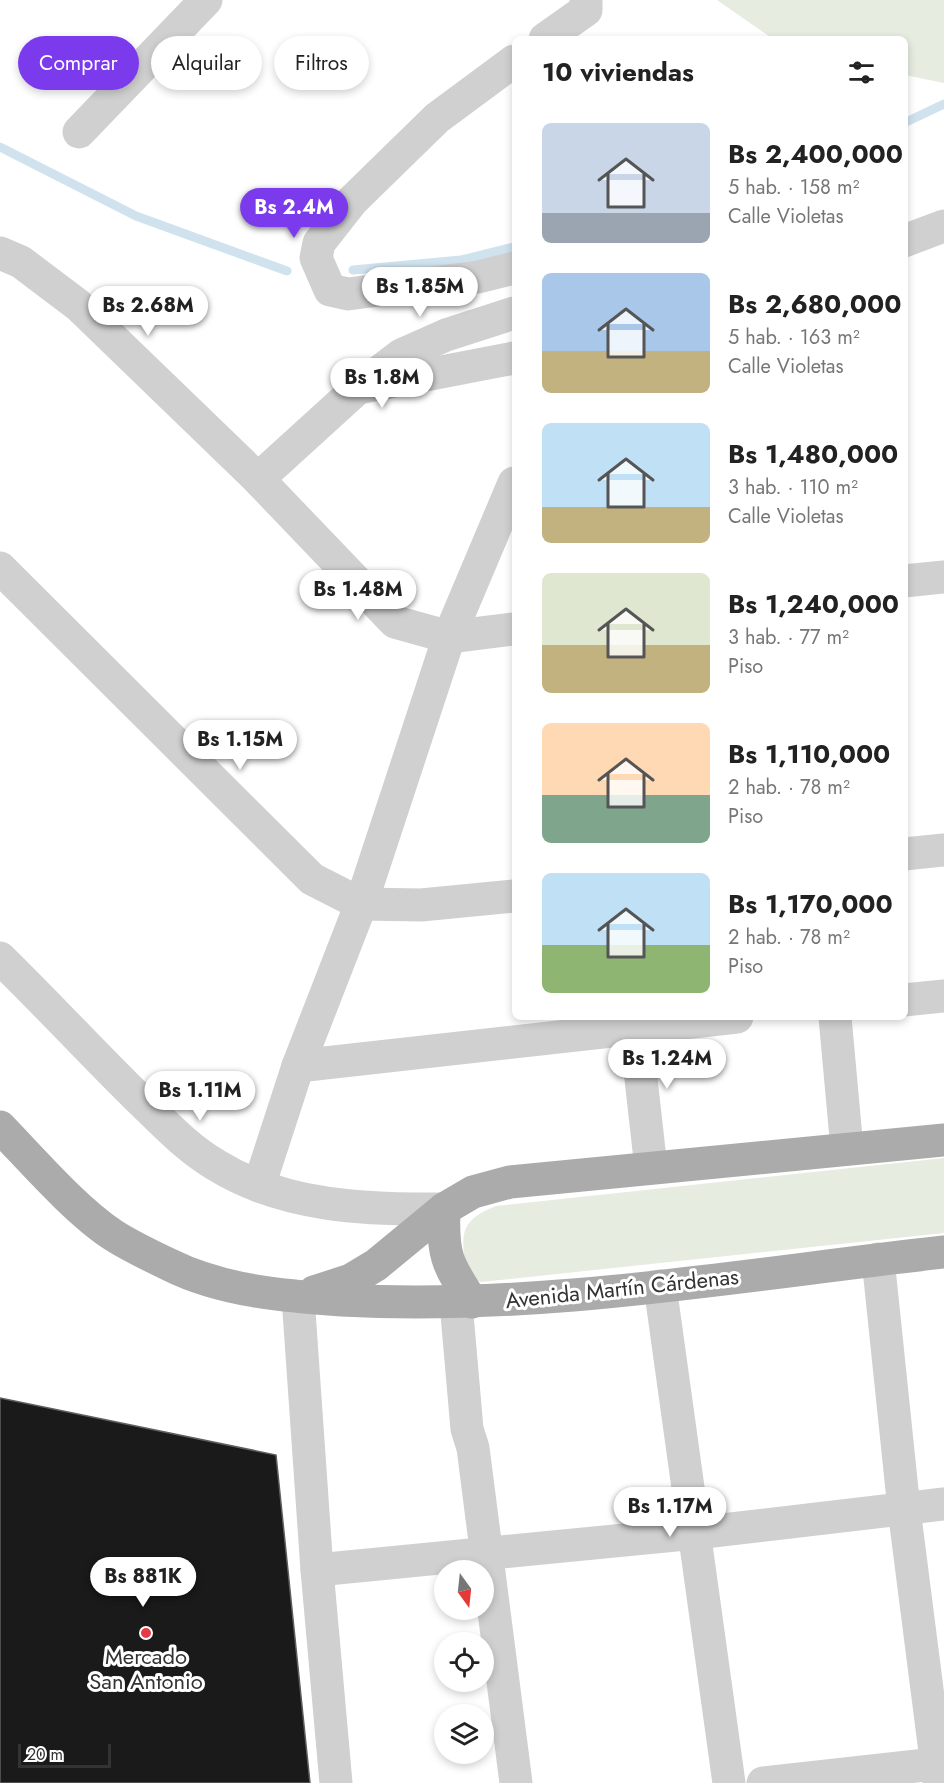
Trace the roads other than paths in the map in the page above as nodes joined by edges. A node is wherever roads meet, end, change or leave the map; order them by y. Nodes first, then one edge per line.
1 (206, 0) edge
2 (586, 0) edge
3 (549, 36) edge
4 (512, 62) edge
5 (79, 132) dead end
6 (944, 226) edge
7 (908, 240) edge
8 (0, 253) edge
9 (512, 269) edge
10 (512, 314) edge
11 (512, 358) edge
12 (358, 388) junction
13 (258, 478) junction
14 (512, 488) edge
15 (0, 568) edge
16 (944, 577) edge
17 (908, 581) edge
18 (512, 629) edge
19 (449, 637) junction
20 (944, 850) edge
21 (908, 854) edge
22 (512, 896) edge
23 (361, 904) junction
24 (0, 958) edge
25 (944, 996) edge
26 (908, 1000) edge
27 (675, 1020) edge
28 (835, 1020) edge
29 (634, 1022) edge
30 (298, 1066) junction
31 (0, 1127) edge
32 (944, 1140) edge
33 (847, 1149) junction
34 (651, 1168) junction
35 (259, 1186) junction
36 (444, 1209) junction
37 (944, 1252) edge
38 (878, 1259) junction
39 (660, 1286) junction
40 (298, 1297) junction
41 (464, 1302) junction
42 (944, 1504) edge
43 (904, 1509) junction
44 (696, 1533) junction
45 (485, 1553) junction
46 (317, 1570) junction
47 (940, 1770) edge
48 (336, 1783) edge
49 (516, 1783) edge
50 (729, 1783) edge
51 (763, 1783) edge

1 - 5 street
2 - 3 street
4 - 9 street
6 - 7 street
8 - 13 street
10 - 12 street
11 - 12 street
12 - 13 street
13 - 19 street
14 - 19 street
15 - 23 street
16 - 17 street
18 - 19 street
19 - 23 street
20 - 21 street
22 - 23 street
23 - 30 street
24 - 35 street, Avenida Martín Cárdenas
25 - 26 street
27 - 29 street
28 - 33 street
29 - 30 street
29 - 34 street
30 - 35 street
31 - 40 main road, Avenida Martín Cárdenas
32 - 33 main road, Avenida Martín Cárdenas
33 - 34 main road, Avenida Martín Cárdenas
34 - 36 main road, Avenida Martín Cárdenas
35 - 36 street, Avenida Martín Cárdenas
36 - 40 main road, Avenida Martín Cárdenas
36 - 41 main road
37 - 38 main road, Avenida Martín Cárdenas
38 - 39 main road, Avenida Martín Cárdenas
38 - 43 street
39 - 41 main road, Avenida Martín Cárdenas
39 - 44 street
40 - 41 main road, Avenida Martín Cárdenas
40 - 46 street
41 - 45 street
42 - 43 street
43 - 44 street
43 - 47 street
44 - 45 street
44 - 50 street
45 - 46 street
45 - 49 street
46 - 48 street
47 - 51 street

